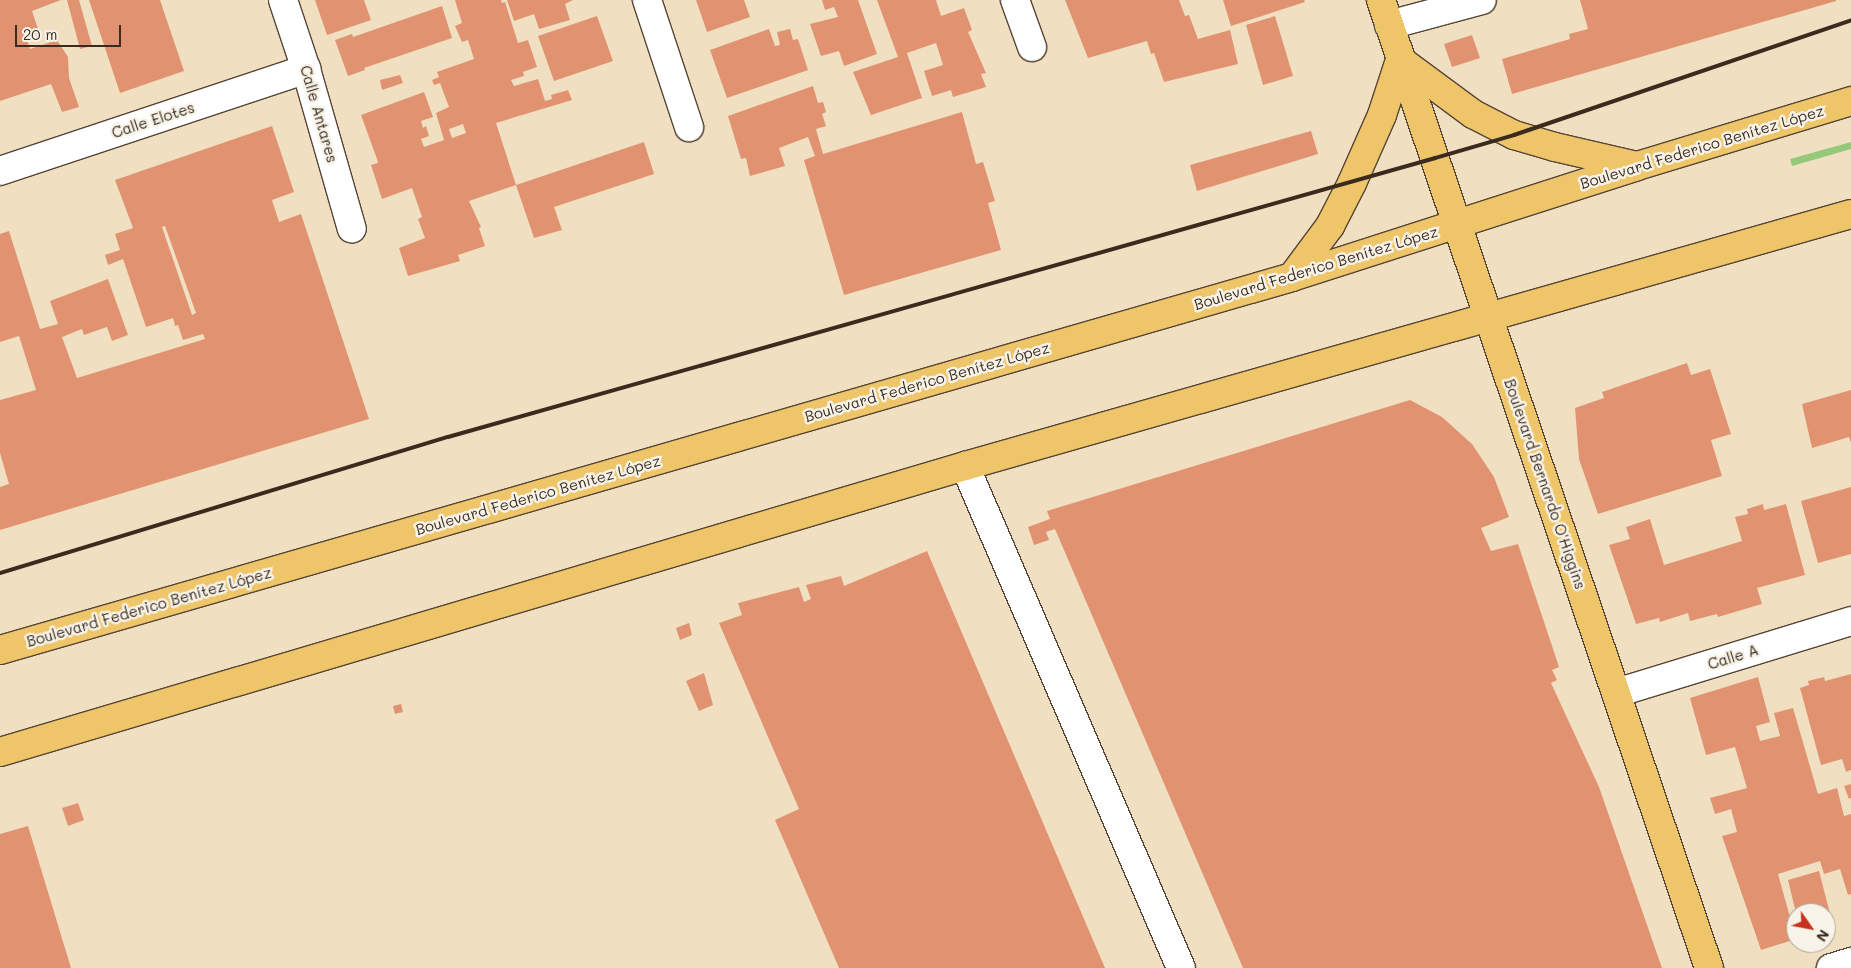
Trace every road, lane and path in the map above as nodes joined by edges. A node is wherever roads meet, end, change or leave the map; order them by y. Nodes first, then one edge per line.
1 (283, 0) edge
2 (647, 0) edge
3 (1015, 0) edge
4 (1482, 0) edge
5 (1385, 12) edge
6 (1032, 47) dead end
7 (1400, 60) junction
8 (306, 69) junction
9 (1851, 101) edge
10 (689, 127) dead end
11 (1637, 166) junction
12 (0, 171) edge
13 (1851, 214) edge
14 (1457, 225) junction
15 (352, 229) dead end
16 (1292, 277) junction
17 (1489, 318) junction
18 (965, 466) junction
19 (1851, 621) edge
20 (0, 650) edge
21 (1616, 693) junction
22 (0, 752) edge
23 (1851, 962) edge
24 (1181, 968) edge
25 (1710, 968) edge
26 (1831, 968) edge

1 - 8 street, Calle Antares
2 - 10 street
3 - 6 street
4 - 5 street
5 - 7 main road, Boulevard Bernardo O'Higgins
7 - 11 main road
7 - 14 main road, Boulevard Bernardo O'Higgins
7 - 16 main road
8 - 12 street, Calle Elotes
8 - 15 street, Calle Antares
9 - 11 main road, Boulevard Federico Benítez López
11 - 14 main road, Boulevard Federico Benítez López
13 - 17 main road
14 - 16 main road, Boulevard Federico Benítez López
14 - 17 main road, Boulevard Bernardo O'Higgins
16 - 20 main road, Boulevard Federico Benítez López
17 - 18 main road
17 - 21 main road, Boulevard Bernardo O'Higgins
18 - 22 main road
18 - 24 street
19 - 21 street, Calle A
21 - 25 main road, Boulevard Bernardo O'Higgins
23 - 26 street

